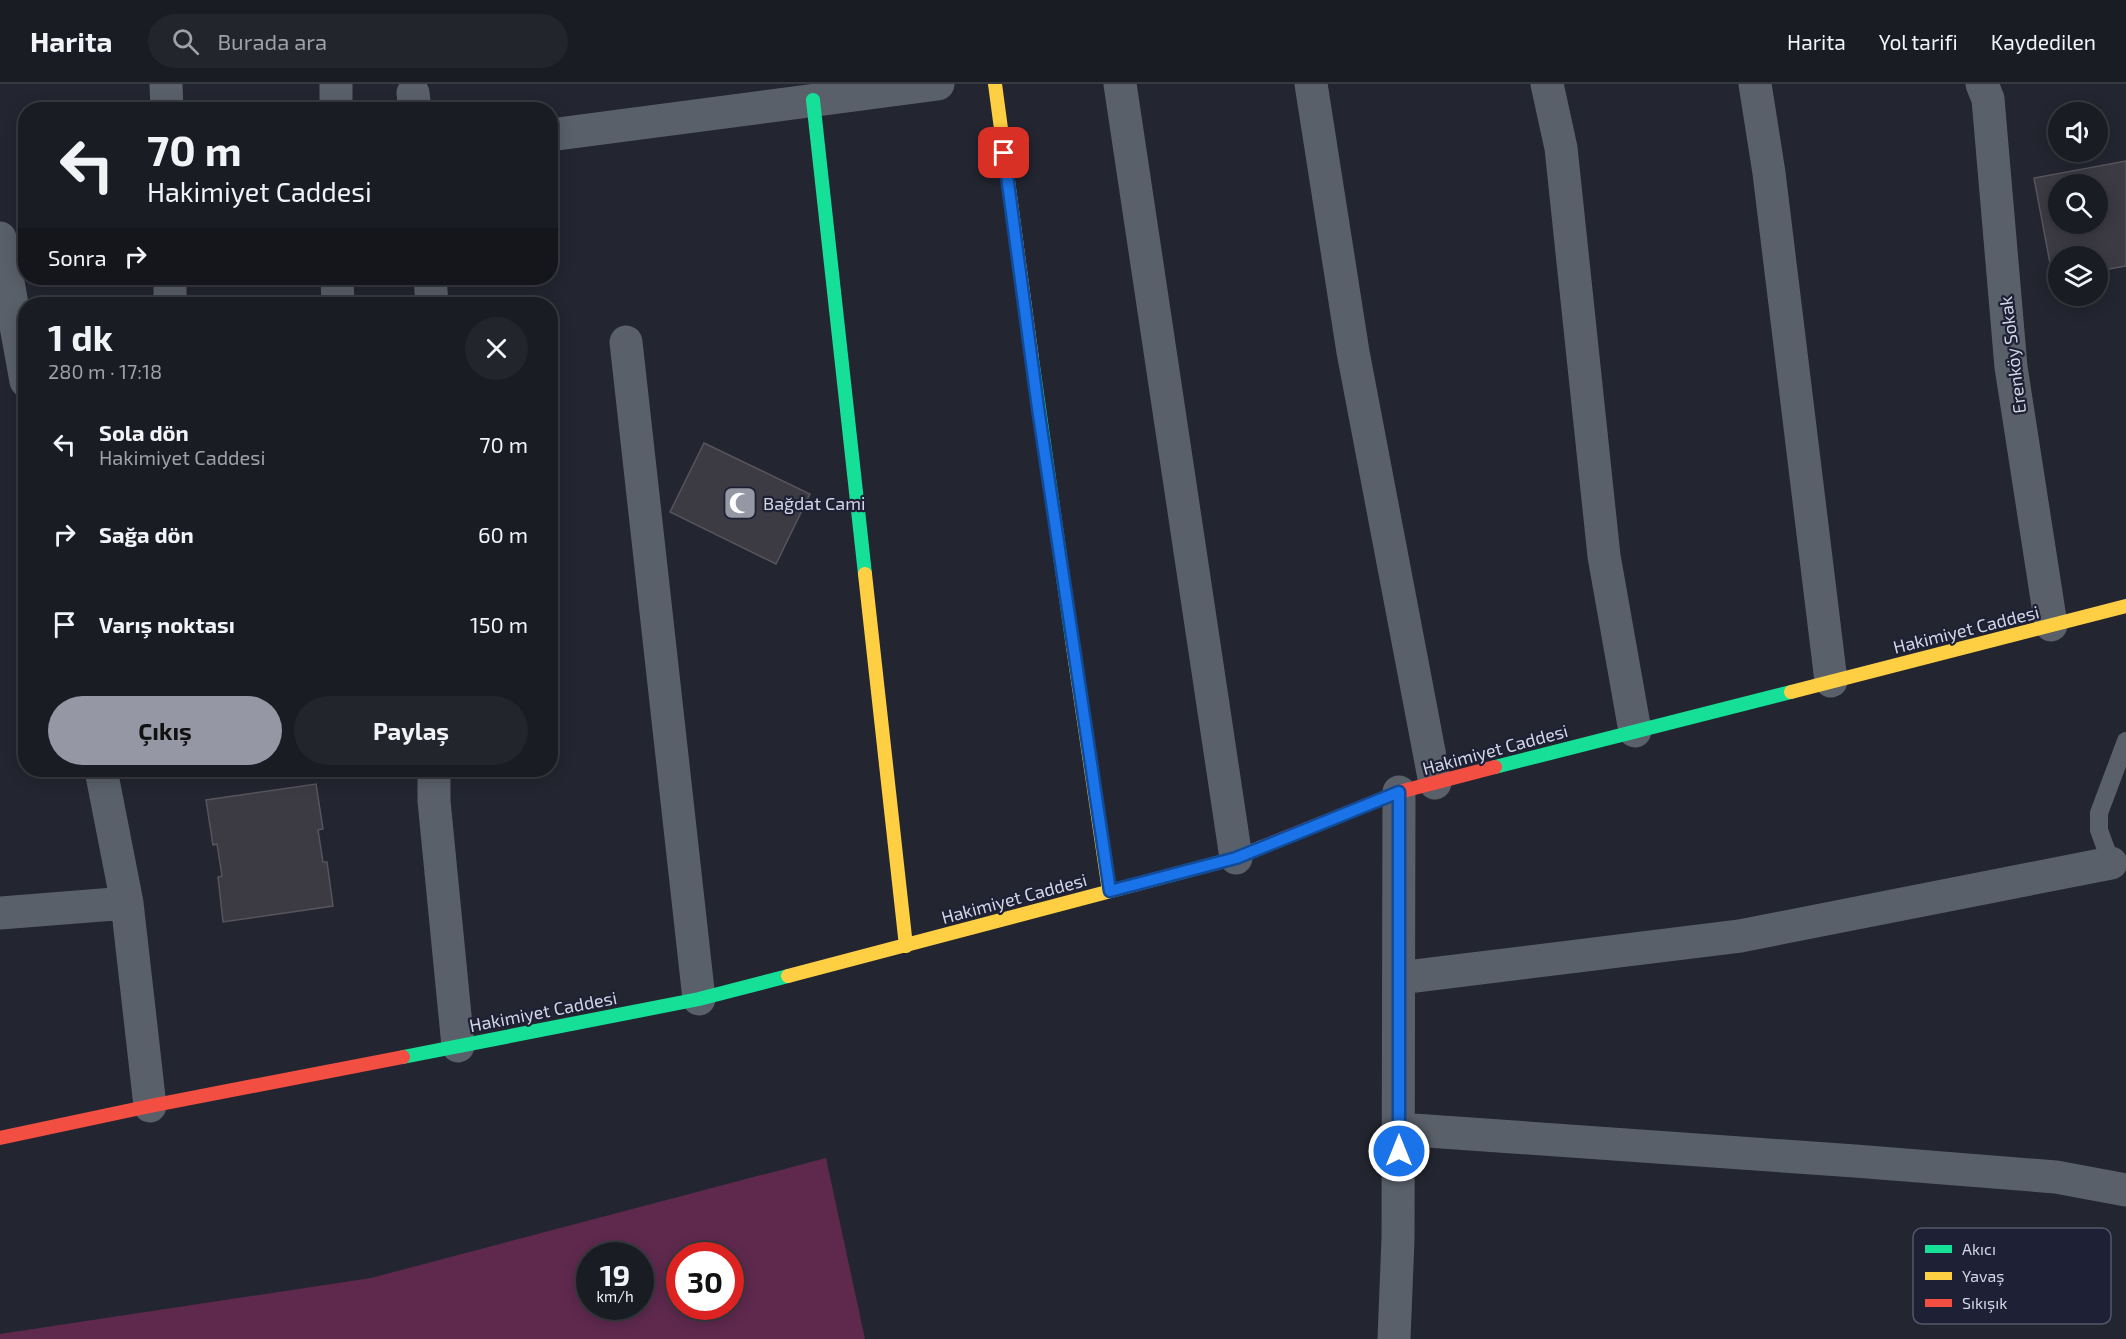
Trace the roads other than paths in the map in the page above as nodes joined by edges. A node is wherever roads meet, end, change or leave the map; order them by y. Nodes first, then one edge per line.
1 (166, 84) edge
2 (336, 84) edge
3 (938, 84) edge
4 (995, 84) edge
5 (1120, 84) edge
6 (1311, 84) edge
7 (1547, 84) edge
8 (1755, 84) edge
9 (1982, 84) edge
10 (813, 100) junction
11 (167, 102) edge
12 (336, 102) edge
13 (558, 134) edge
14 (0, 238) edge
15 (18, 337) edge
16 (626, 342) dead end
17 (2126, 606) edge
18 (2051, 625) junction
19 (1831, 681) junction
20 (1635, 731) junction
21 (2126, 741) edge
22 (102, 777) edge
23 (434, 777) edge
24 (1435, 783) junction
25 (1399, 792) junction
26 (1236, 858) junction
27 (2111, 863) joint
28 (1110, 891) junction
29 (127, 903) junction
30 (0, 913) edge
31 (906, 946) junction
32 (1399, 978) junction
33 (699, 999) junction
34 (458, 1046) junction
35 (150, 1106) junction
36 (1399, 1129) junction
37 (0, 1138) edge
38 (2126, 1190) edge
39 (1394, 1339) edge

1 - 11 street
2 - 12 street
3 - 10 street
4 - 28 street
5 - 26 street
6 - 24 street
7 - 20 street
8 - 19 street
9 - 18 street, Erenköy Sokak
10 - 13 street
10 - 31 street
14 - 15 street
16 - 33 street
17 - 18 street, Hakimiyet Caddesi
18 - 19 street, Hakimiyet Caddesi
19 - 20 street, Hakimiyet Caddesi
20 - 24 street, Hakimiyet Caddesi
21 - 27 lane
22 - 29 street
23 - 34 street
24 - 25 street, Hakimiyet Caddesi
25 - 26 street, Hakimiyet Caddesi
25 - 32 street
26 - 28 street, Hakimiyet Caddesi
27 - 32 street
28 - 31 street, Hakimiyet Caddesi
29 - 30 street
29 - 35 street
31 - 33 street, Hakimiyet Caddesi
32 - 36 street
33 - 34 street, Hakimiyet Caddesi
34 - 35 street, Hakimiyet Caddesi
35 - 37 street, Hakimiyet Caddesi
36 - 38 street
36 - 39 street

